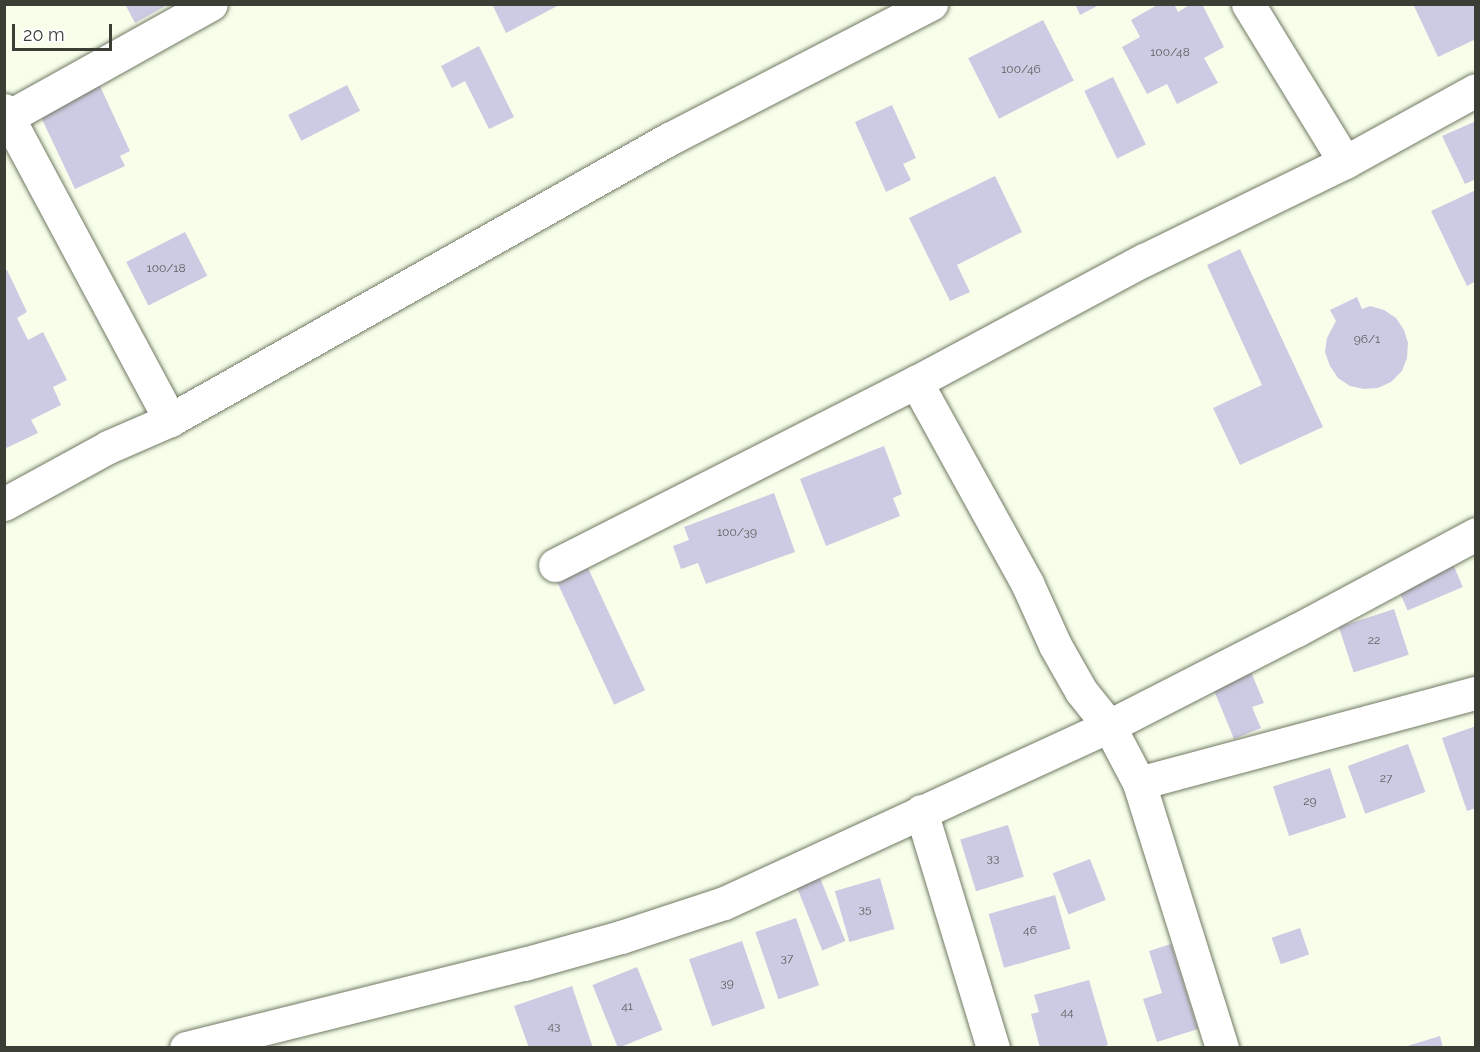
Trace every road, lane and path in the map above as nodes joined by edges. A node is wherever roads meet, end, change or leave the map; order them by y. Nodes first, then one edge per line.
1 (211, 4) edge
2 (931, 4) edge
3 (1248, 4) edge
4 (1476, 90) edge
5 (6, 113) edge
6 (1345, 162) junction
7 (916, 382) junction
8 (170, 420) junction
9 (4, 504) edge
10 (1476, 534) edge
11 (555, 565) dead end
12 (1476, 693) edge
13 (1109, 726) junction
14 (1139, 783) junction
15 (921, 811) junction
16 (186, 1047) edge
17 (993, 1047) edge
18 (1222, 1047) edge

1 - 5 street
2 - 8 street
3 - 6 street
4 - 6 street
5 - 8 street
6 - 7 street
7 - 11 street
7 - 13 street
8 - 9 street
10 - 13 street
12 - 14 street
13 - 14 street
13 - 15 street
14 - 18 street
15 - 16 street
15 - 17 street

